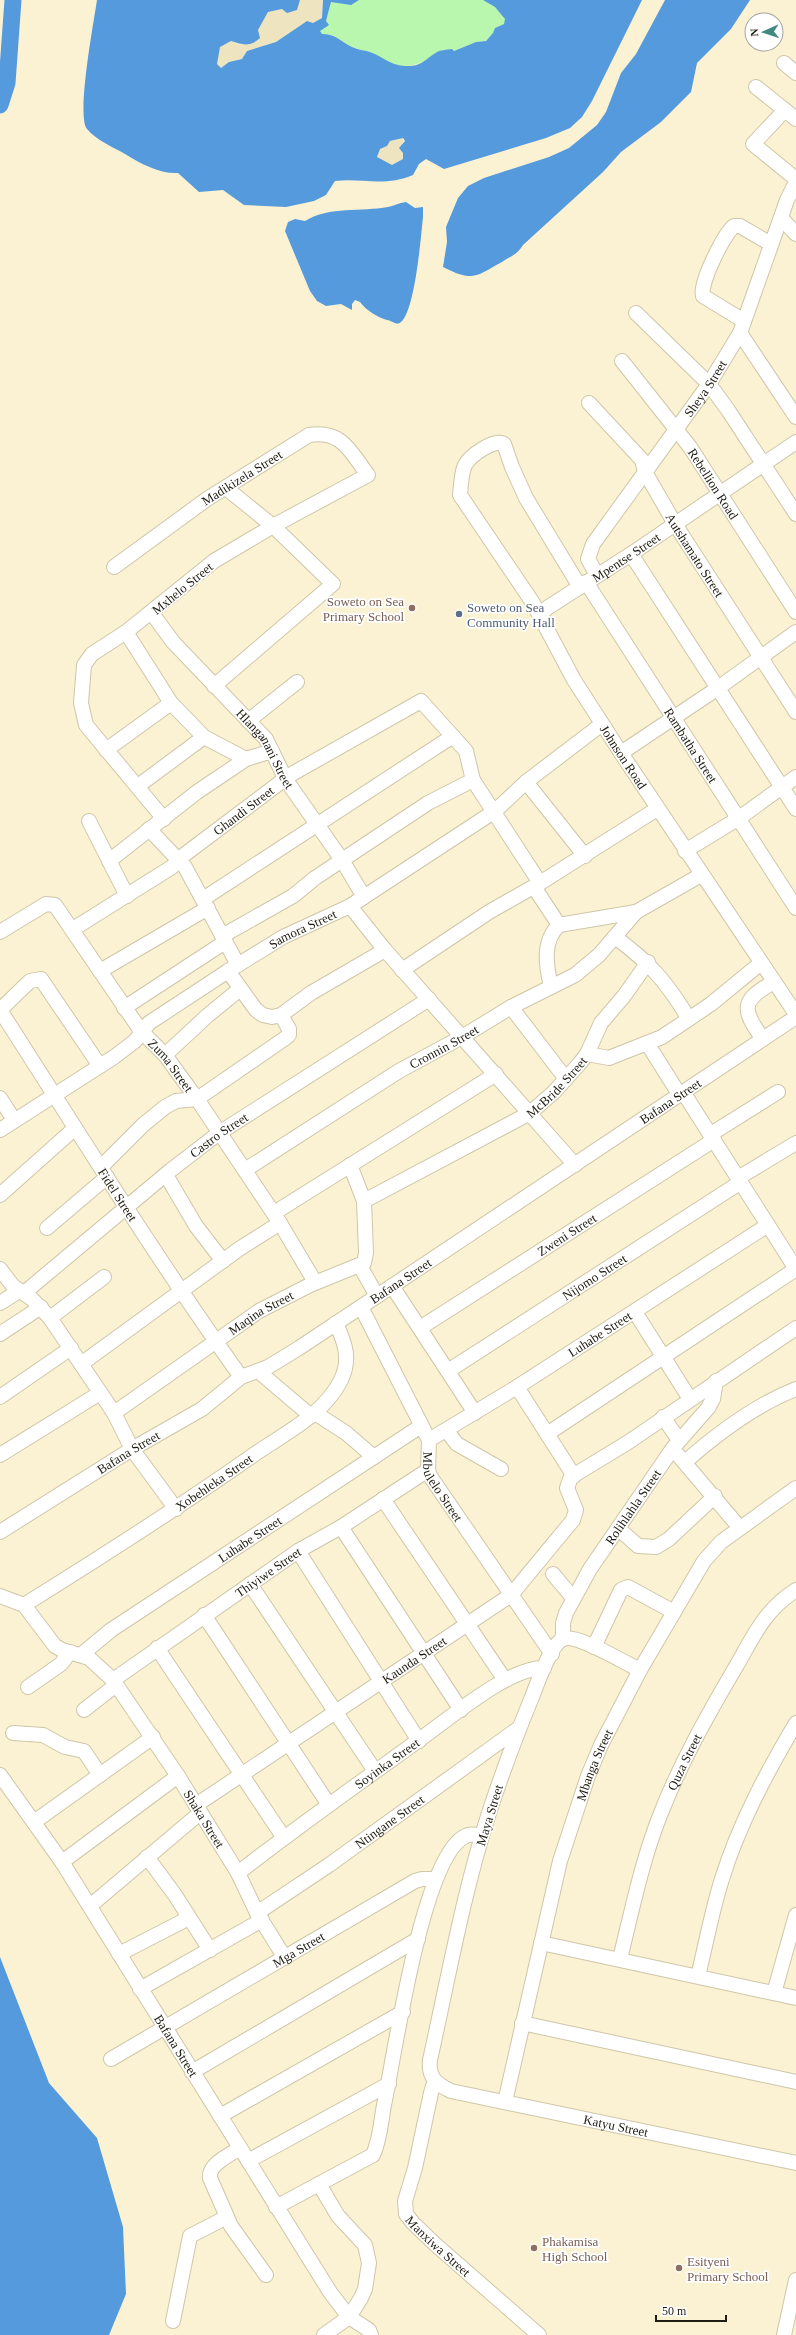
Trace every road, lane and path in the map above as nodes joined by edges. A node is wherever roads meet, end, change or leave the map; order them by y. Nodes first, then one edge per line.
1 (784, 63) dead end
2 (796, 73) edge
3 (756, 86) dead end
4 (785, 110) junction
5 (796, 119) edge
6 (796, 180) edge
7 (781, 218) junction
8 (796, 234) edge
9 (771, 244) junction
10 (636, 313) dead end
11 (742, 327) junction
12 (622, 361) dead end
13 (709, 384) junction
14 (589, 403) dead end
15 (796, 417) edge
16 (676, 431) junction
17 (796, 442) edge
18 (763, 463) junction
19 (645, 472) junction
20 (368, 474) joint
21 (226, 488) junction
22 (719, 494) junction
23 (796, 514) edge
24 (676, 524) junction
25 (273, 526) junction
26 (631, 554) junction
27 (114, 568) dead end
28 (588, 581) junction
29 (151, 612) junction
30 (796, 612) edge
31 (541, 621) junction
32 (126, 632) junction
33 (796, 632) edge
34 (761, 657) junction
35 (297, 682) dead end
36 (214, 686) junction
37 (718, 688) junction
38 (171, 703) junction
39 (796, 712) edge
40 (674, 718) junction
41 (248, 721) junction
42 (602, 724) junction
43 (453, 736) junction
44 (204, 737) junction
45 (106, 750) junction
46 (272, 751) junction
47 (621, 753) junction
48 (246, 759) junction
49 (796, 777) edge
50 (286, 780) junction
51 (473, 780) junction
52 (526, 782) junction
53 (138, 786) junction
54 (782, 787) junction
55 (657, 809) junction
56 (796, 809) edge
57 (495, 811) junction
58 (164, 818) junction
59 (739, 818) junction
60 (89, 820) dead end
61 (316, 824) junction
62 (148, 829) junction
63 (685, 851) junction
64 (584, 856) junction
65 (179, 860) junction
66 (342, 860) junction
67 (109, 861) junction
68 (701, 875) junction
69 (537, 885) junction
70 (127, 896) junction
71 (364, 897) junction
72 (205, 903) junction
73 (350, 906) junction
74 (796, 908) edge
75 (636, 912) junction
76 (559, 925) junction
77 (73, 929) junction
78 (0, 932) edge
79 (615, 937) junction
80 (224, 939) junction
81 (385, 950) junction
82 (648, 962) junction
83 (761, 963) junction
84 (233, 968) junction
85 (402, 970) junction
86 (100, 971) junction
87 (774, 982) junction
88 (551, 986) junction
89 (240, 989) junction
90 (429, 999) junction
91 (511, 1007) junction
92 (124, 1008) junction
93 (0, 1010) edge
94 (281, 1015) junction
95 (796, 1016) edge
96 (689, 1019) junction
97 (141, 1031) junction
98 (462, 1038) junction
99 (763, 1039) junction
100 (647, 1043) junction
101 (587, 1054) junction
102 (165, 1055) junction
103 (100, 1066) junction
104 (496, 1074) junction
105 (566, 1079) junction
106 (778, 1092) dead end
107 (681, 1093) junction
108 (54, 1095) junction
109 (0, 1098) edge
110 (197, 1099) junction
111 (530, 1113) junction
112 (14, 1120) junction
113 (74, 1129) junction
114 (0, 1130) edge
115 (219, 1133) junction
116 (712, 1137) junction
117 (796, 1143) edge
118 (350, 1165) junction
119 (575, 1165) junction
120 (245, 1170) junction
121 (104, 1172) junction
122 (166, 1175) junction
123 (740, 1180) junction
124 (0, 1195) edge
125 (364, 1201) junction
126 (126, 1207) junction
127 (277, 1218) junction
128 (768, 1225) junction
129 (47, 1228) dead end
130 (223, 1261) junction
131 (360, 1266) junction
132 (0, 1269) edge
133 (796, 1269) edge
134 (104, 1277) dead end
135 (315, 1282) junction
136 (392, 1286) junction
137 (21, 1292) junction
138 (181, 1292) junction
139 (378, 1296) junction
140 (0, 1303) edge
141 (361, 1306) junction
142 (46, 1312) junction
143 (635, 1312) junction
144 (336, 1323) junction
145 (420, 1328) junction
146 (796, 1328) edge
147 (0, 1334) edge
148 (216, 1341) junction
149 (70, 1348) junction
150 (662, 1356) junction
151 (80, 1364) junction
152 (258, 1371) junction
153 (448, 1371) junction
154 (241, 1377) junction
155 (716, 1381) junction
156 (517, 1387) junction
157 (796, 1389) edge
158 (100, 1393) junction
159 (0, 1397) edge
160 (690, 1399) junction
161 (114, 1413) junction
162 (475, 1413) junction
163 (313, 1414) junction
164 (663, 1417) junction
165 (421, 1426) junction
166 (446, 1430) junction
167 (547, 1434) junction
168 (429, 1440) junction
169 (676, 1444) junction
170 (132, 1449) junction
171 (0, 1455) edge
172 (374, 1457) junction
173 (685, 1462) junction
174 (501, 1469) dead end
175 (428, 1470) junction
176 (574, 1476) junction
177 (796, 1488) edge
178 (715, 1496) junction
179 (383, 1499) junction
180 (176, 1508) junction
181 (341, 1526) junction
182 (740, 1528) junction
183 (619, 1529) junction
184 (0, 1532) edge
185 (298, 1551) junction
186 (553, 1574) dead end
187 (250, 1584) junction
188 (796, 1590) edge
189 (510, 1595) junction
190 (573, 1598) junction
191 (1, 1599) edge
192 (24, 1605) junction
193 (674, 1612) junction
194 (204, 1615) junction
195 (467, 1625) junction
196 (563, 1639) junction
197 (594, 1647) junction
198 (157, 1648) junction
199 (75, 1654) junction
200 (425, 1654) junction
201 (552, 1654) junction
202 (544, 1668) junction
203 (640, 1670) junction
204 (505, 1680) junction
205 (114, 1682) junction
206 (380, 1682) junction
207 (28, 1688) dead end
208 (84, 1710) dead end
209 (461, 1710) junction
210 (335, 1712) junction
211 (796, 1722) edge
212 (519, 1728) junction
213 (13, 1733) dead end
214 (153, 1737) junction
215 (419, 1741) junction
216 (290, 1742) junction
217 (375, 1771) junction
218 (242, 1774) junction
219 (0, 1775) edge
220 (100, 1775) junction
221 (178, 1776) junction
222 (329, 1804) junction
223 (198, 1809) junction
224 (34, 1822) junction
225 (482, 1836) junction
226 (284, 1838) junction
227 (146, 1858) junction
228 (62, 1862) junction
229 (238, 1873) junction
230 (435, 1879) junction
231 (90, 1906) junction
232 (796, 1915) edge
233 (260, 1916) junction
234 (190, 1918) junction
235 (418, 1939) junction
236 (541, 1943) junction
237 (210, 1950) junction
238 (119, 1954) junction
239 (285, 1958) junction
240 (620, 1959) junction
241 (698, 1976) junction
242 (140, 1989) junction
243 (774, 1993) junction
244 (796, 1998) edge
245 (402, 2012) junction
246 (522, 2023) junction
247 (164, 2026) junction
248 (111, 2059) dead end
249 (192, 2072) junction
250 (796, 2082) edge
251 (389, 2084) junction
252 (437, 2084) junction
253 (505, 2102) junction
254 (220, 2116) junction
255 (240, 2148) junction
256 (248, 2161) junction
257 (796, 2163) edge
258 (319, 2184) junction
259 (276, 2207) junction
260 (227, 2217) junction
261 (266, 2275) dead end
262 (796, 2280) edge
263 (173, 2321) dead end
264 (344, 2325) edge
265 (324, 2335) edge
266 (371, 2335) edge
267 (539, 2335) edge
268 (784, 2335) edge

1 - 2 street
3 - 4 street
4 - 5 street
4 - 6 street
6 - 7 street, Sheya Street
7 - 8 street
7 - 9 street, Sheya Street
9 - 11 street, Sheya Street
9 - 11 street
10 - 13 street
11 - 13 street, Sheya Street
11 - 15 street
12 - 16 street, Rebellion Road
13 - 16 street, Sheya Street
13 - 18 street
14 - 19 street, Autshamato Street
16 - 19 street, Sheya Street
16 - 22 street, Rebellion Road
17 - 18 street, Mpentse Street
18 - 22 street, Mpentse Street
18 - 23 street
19 - 24 street, Autshamato Street
19 - 28 street, Sheya Street
20 - 21 street, Madikizela Street
20 - 25 street, Mxhelo Street
21 - 25 street
21 - 27 street, Madikizela Street
22 - 24 street, Mpentse Street
22 - 30 street, Rebellion Road
24 - 26 street, Mpentse Street
24 - 34 street, Autshamato Street
25 - 29 street, Mxhelo Street
25 - 36 street
26 - 28 street, Mpentse Street
26 - 37 street
28 - 31 street, Mpentse Street
28 - 31 street, Johnson Road
28 - 40 street, Rambatha Street
29 - 32 street, Mxhelo Street
29 - 36 street, Hlanganani Street
31 - 42 street, Johnson Road
32 - 38 street
32 - 45 street, Mxhelo Street
33 - 34 street
34 - 37 street
34 - 39 street, Autshamato Street
35 - 41 street
36 - 41 street, Hlanganani Street
37 - 40 street
37 - 54 street
38 - 44 street
38 - 45 street
40 - 47 street
40 - 59 street, Rambatha Street
41 - 46 street, Hlanganani Street
42 - 47 street, Johnson Road
42 - 52 street, Samora Street
43 - 50 street, Ghandi Street
43 - 51 street
43 - 61 street
44 - 48 street
44 - 53 street
45 - 53 street, Mxhelo Street
46 - 48 street
46 - 50 street, Hlanganani Street
47 - 55 street, Johnson Road
48 - 58 street
49 - 54 street
50 - 61 street, Hlanganani Street
50 - 65 street, Ghandi Street
51 - 57 street
51 - 66 street
52 - 57 street, Samora Street
52 - 64 street
53 - 58 street, Mxhelo Street
54 - 56 street
54 - 59 street
55 - 63 street, Johnson Road
55 - 64 street
57 - 69 street
57 - 71 street, Samora Street
58 - 62 street
59 - 63 street
59 - 74 street, Rambatha Street
60 - 67 street
61 - 66 street, Hlanganani Street
61 - 72 street
62 - 65 street
62 - 67 street
63 - 68 street, Johnson Road
64 - 69 street
65 - 70 street, Ghandi Street
65 - 72 street
66 - 71 street, Hlanganani Street
66 - 80 street
67 - 70 street
68 - 75 street
68 - 83 street, Johnson Road
69 - 76 street
69 - 85 street
70 - 77 street, Ghandi Street
71 - 73 street, Samora Street
72 - 80 street
72 - 86 street
73 - 81 street
73 - 84 street, Samora Street
75 - 76 street
75 - 79 street, Cronnin Street
76 - 88 street
77 - 78 street, Zuma Street
77 - 86 street, Zuma Street
79 - 82 street
79 - 88 street, Cronnin Street
80 - 84 street
80 - 92 street
81 - 85 street
81 - 94 street
82 - 96 street
82 - 101 street
83 - 87 street, Johnson Road
83 - 96 street, McBride Street
84 - 89 street
84 - 97 street, Samora Street
85 - 90 street
86 - 92 street, Zuma Street
87 - 95 street, Johnson Road
87 - 99 street
88 - 91 street, Cronnin Street
89 - 94 street
89 - 102 street
90 - 98 street
90 - 115 street, Castro Street
91 - 98 street, Cronnin Street
91 - 105 street
92 - 97 street, Zuma Street
93 - 103 street
93 - 108 street, Fidel Street
94 - 110 street
95 - 99 street, Bafana Street
96 - 100 street, McBride Street
97 - 102 street, Zuma Street
97 - 103 street, Samora Street
98 - 104 street
98 - 120 street, Cronnin Street
99 - 107 street, Bafana Street
100 - 101 street, McBride Street
100 - 107 street
101 - 105 street, McBride Street
102 - 110 street, Zuma Street
103 - 108 street, Samora Street
104 - 111 street
104 - 118 street
105 - 111 street, McBride Street
106 - 116 street, Zweni Street
107 - 116 street
107 - 119 street, Bafana Street
108 - 112 street, Samora Street
108 - 113 street, Fidel Street
109 - 112 street
110 - 115 street, Zuma Street
110 - 121 street
111 - 119 street
111 - 125 street, McBride Street
112 - 114 street, Samora Street
113 - 121 street, Fidel Street
113 - 124 street
115 - 120 street, Zuma Street
115 - 122 street, Castro Street
116 - 123 street
116 - 145 street, Zweni Street
117 - 123 street, Nijomo Street
118 - 125 street
118 - 127 street
119 - 136 street, Bafana Street
120 - 127 street, Zuma Street
121 - 126 street, Fidel Street
121 - 129 street
122 - 126 street, Castro Street
122 - 130 street
123 - 128 street
123 - 153 street, Nijomo Street
125 - 131 street
126 - 137 street, Castro Street
126 - 138 street, Fidel Street
127 - 130 street
127 - 135 street, Zuma Street
128 - 133 street
128 - 143 street, Luhabe Street
130 - 138 street
131 - 135 street, Maqina Street
131 - 139 street
132 - 137 street
133 - 150 street
134 - 142 street
135 - 148 street, Maqina Street
136 - 139 street, Bafana Street
136 - 145 street
137 - 140 street, Castro Street
137 - 142 street
138 - 148 street, Fidel Street
138 - 151 street
139 - 141 street, Bafana Street
141 - 144 street, Bafana Street
141 - 165 street, Mbulelo Street
142 - 147 street
142 - 149 street
143 - 150 street
143 - 156 street, Luhabe Street
144 - 152 street, Bafana Street
144 - 163 street, Xobehleka Street
145 - 153 street
146 - 155 street
148 - 154 street, Fidel Street
148 - 161 street, Maqina Street
149 - 151 street
149 - 159 street
150 - 160 street
150 - 167 street
151 - 158 street
152 - 154 street, Bafana Street
152 - 163 street
153 - 162 street
154 - 170 street, Bafana Street
155 - 160 street
155 - 169 street, Rolihlahla Street
156 - 162 street, Luhabe Street
156 - 167 street
157 - 173 street
158 - 161 street
158 - 171 street
160 - 164 street
161 - 170 street
162 - 166 street, Luhabe Street
163 - 172 street
163 - 180 street, Xobehleka Street
164 - 169 street
164 - 176 street
165 - 168 street, Mbulelo Street
165 - 172 street, Luhabe Street
166 - 168 street, Luhabe Street
166 - 174 street
167 - 176 street
168 - 175 street, Mbulelo Street
169 - 173 street
169 - 183 street, Rolihlahla Street
170 - 180 street
170 - 184 street, Bafana Street
172 - 199 street, Luhabe Street
173 - 178 street
175 - 179 street, Thiyiwe Street
175 - 189 street, Mbulelo Street
176 - 189 street, Kaunda Street
177 - 182 street, Mbanga Street
178 - 182 street
178 - 183 street
179 - 181 street, Thiyiwe Street
179 - 195 street
180 - 192 street, Xobehleka Street
181 - 185 street, Thiyiwe Street
181 - 200 street
182 - 193 street, Mbanga Street
183 - 190 street, Rolihlahla Street
185 - 187 street, Thiyiwe Street
185 - 206 street
186 - 190 street
187 - 194 street, Thiyiwe Street
187 - 210 street
188 - 240 street, Quza Street
189 - 195 street, Kaunda Street
189 - 201 street, Mbulelo Street
190 - 196 street, Rolihlahla Street
191 - 192 street
192 - 199 street, Shaka Street
193 - 197 street
193 - 203 street, Mbanga Street
194 - 198 street, Thiyiwe Street
194 - 216 street
195 - 200 street, Kaunda Street
195 - 204 street
196 - 197 street
196 - 201 street, Maya Street
197 - 203 street
198 - 205 street, Thiyiwe Street
198 - 218 street
199 - 205 street, Shaka Street
199 - 207 street
200 - 206 street, Kaunda Street
200 - 209 street
201 - 202 street, Maya Street
202 - 204 street, Soyinka Street
202 - 212 street, Maya Street
203 - 236 street, Mbanga Street
204 - 209 street, Soyinka Street
205 - 208 street
205 - 214 street, Shaka Street
206 - 210 street, Kaunda Street
206 - 215 street
209 - 215 street, Soyinka Street
210 - 216 street, Kaunda Street
210 - 217 street
211 - 241 street
212 - 225 street, Maya Street
212 - 233 street, Ntingane Street
213 - 220 street
214 - 220 street
214 - 221 street, Shaka Street
215 - 217 street, Soyinka Street
216 - 218 street, Kaunda Street
216 - 222 street
217 - 222 street, Soyinka Street
218 - 223 street, Kaunda Street
218 - 226 street
219 - 224 street, Bafana Street
220 - 224 street
221 - 223 street, Shaka Street
221 - 228 street
222 - 226 street, Soyinka Street
223 - 227 street, Kaunda Street
223 - 229 street, Shaka Street
224 - 228 street, Bafana Street
225 - 230 street
225 - 252 street, Maya Street
226 - 229 street, Soyinka Street
227 - 231 street, Kaunda Street
227 - 234 street
228 - 231 street, Bafana Street
229 - 233 street, Shaka Street
230 - 235 street
230 - 239 street, Mga Street
231 - 238 street, Bafana Street
232 - 243 street
233 - 237 street, Ntingane Street
233 - 239 street, Shaka Street
234 - 237 street
234 - 238 street
235 - 245 street
235 - 249 street
236 - 240 street
236 - 246 street, Mbanga Street
237 - 242 street, Ntingane Street
238 - 242 street, Bafana Street
239 - 247 street, Mga Street
240 - 241 street
241 - 243 street
242 - 247 street, Bafana Street
243 - 244 street
245 - 251 street
245 - 254 street
246 - 250 street
246 - 253 street, Mbanga Street
247 - 248 street, Mga Street
247 - 249 street, Bafana Street
249 - 254 street, Bafana Street
251 - 256 street
251 - 258 street
252 - 253 street, Katyu Street
252 - 267 street, Manxiwa Street
253 - 257 street, Katyu Street
254 - 255 street, Bafana Street
255 - 256 street, Bafana Street
255 - 260 street
256 - 259 street, Bafana Street
258 - 259 street
258 - 264 street
259 - 264 street, Bafana Street
260 - 261 street
260 - 263 street
262 - 268 street
264 - 265 street
264 - 266 street, Bafana Street

